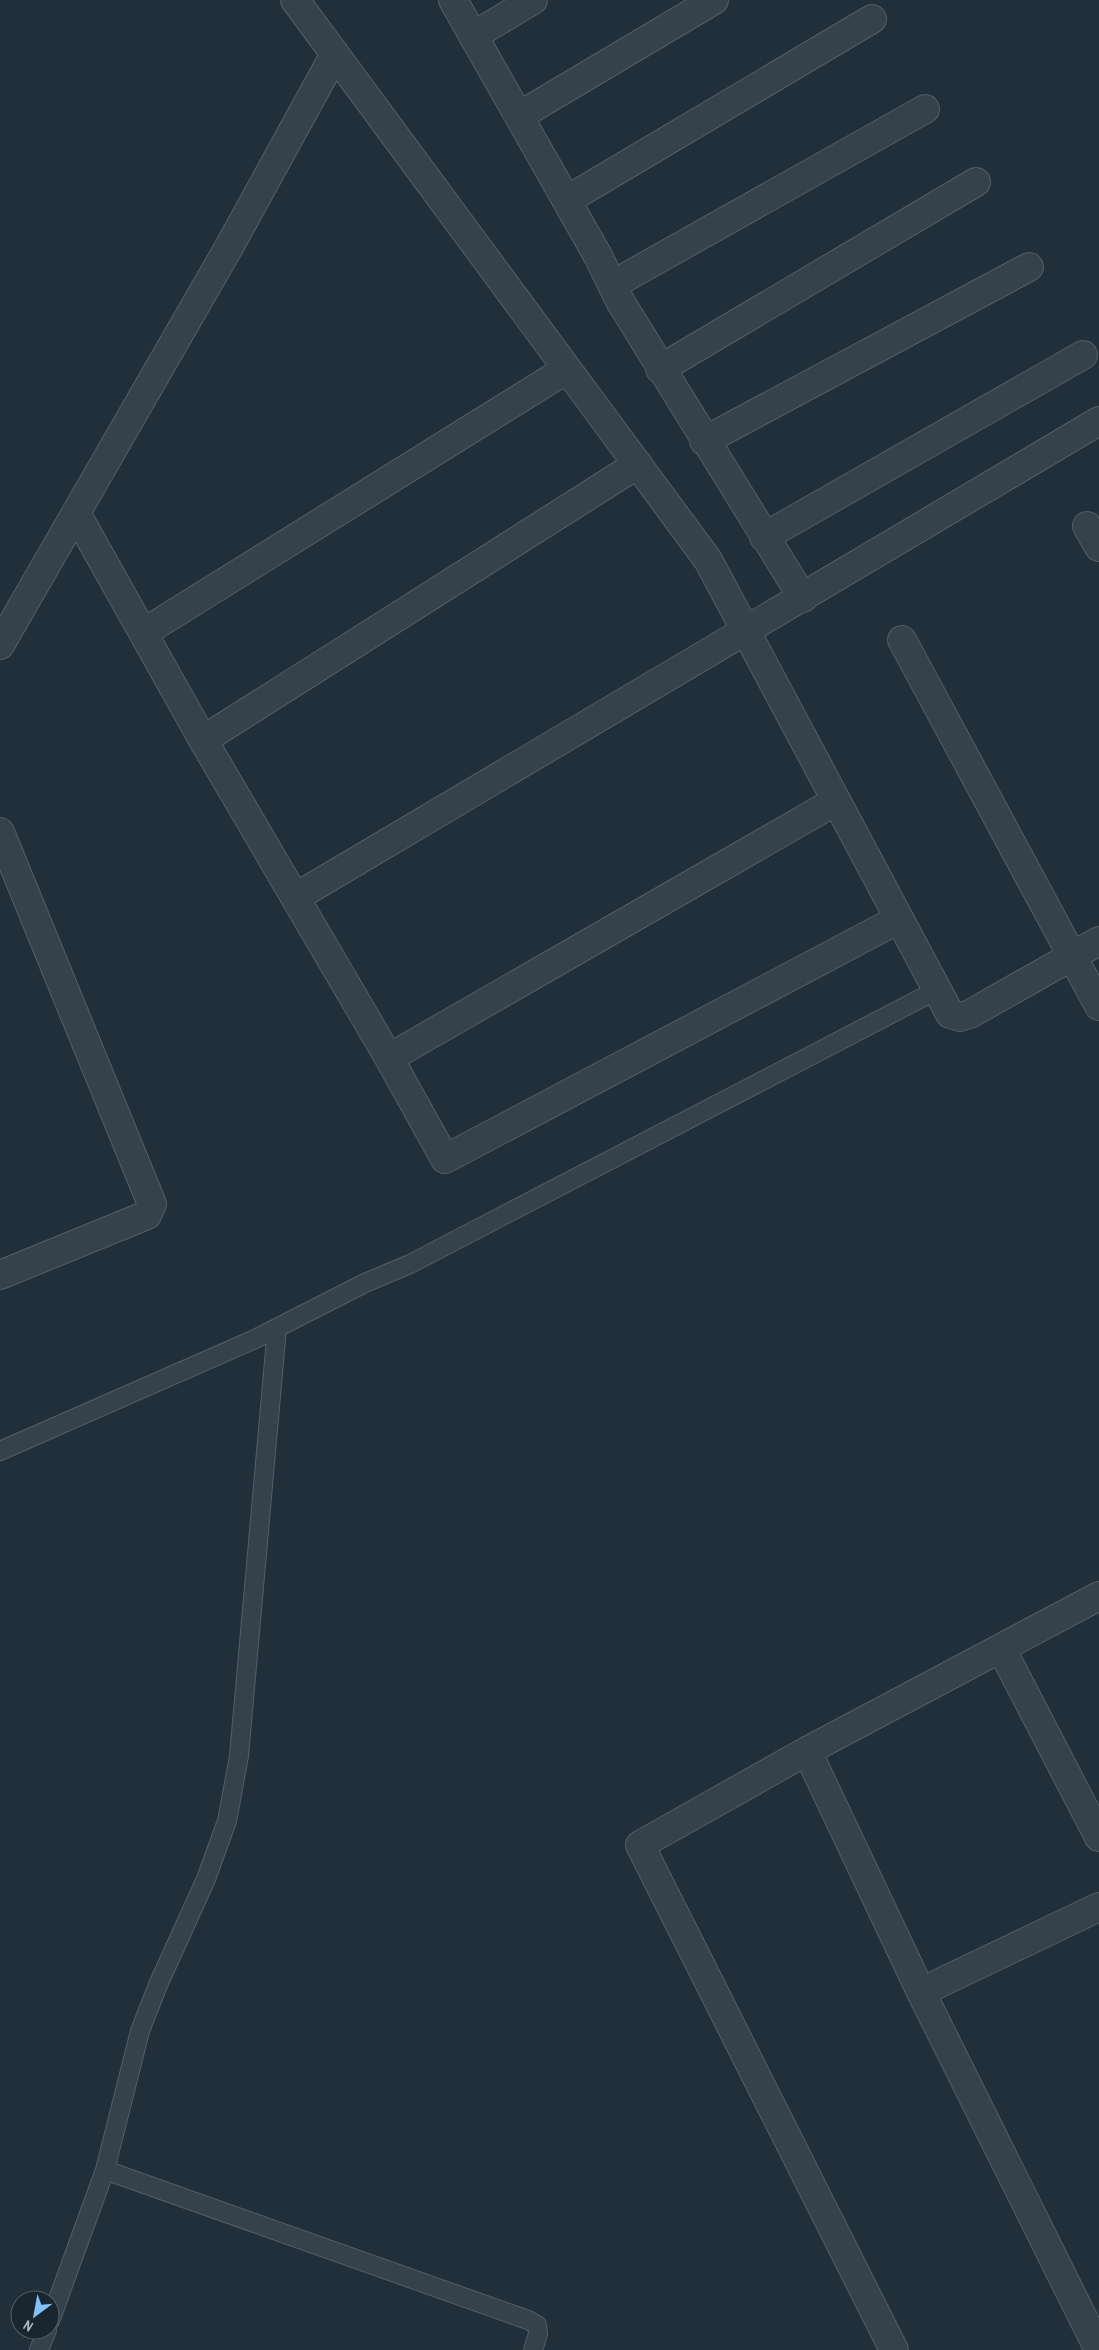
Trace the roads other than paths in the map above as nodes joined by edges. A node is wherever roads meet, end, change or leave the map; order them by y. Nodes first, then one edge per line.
1 (296, 0) edge
2 (452, 0) edge
3 (533, 0) edge
4 (714, 0) edge
5 (872, 18) dead end
6 (474, 36) junction
7 (335, 54) junction
8 (925, 109) dead end
9 (518, 116) junction
10 (976, 182) dead end
11 (567, 200) junction
12 (1028, 267) dead end
13 (612, 284) junction
14 (1083, 355) dead end
15 (567, 369) junction
16 (660, 369) junction
17 (1099, 421) edge
18 (704, 441) junction
19 (638, 464) junction
20 (76, 513) junction
21 (764, 537) junction
22 (803, 598) junction
23 (746, 631) junction
24 (143, 633) junction
25 (902, 640) dead end
26 (0, 645) edge
27 (203, 740) junction
28 (836, 800) junction
29 (2, 848) edge
30 (296, 897) junction
31 (899, 919) junction
32 (1099, 941) edge
33 (1074, 955) junction
34 (937, 990) junction
35 (1099, 1006) edge
36 (389, 1058) junction
37 (0, 1275) edge
38 (277, 1328) junction
39 (0, 1451) edge
40 (1099, 1596) edge
41 (1001, 1648) junction
42 (806, 1751) junction
43 (1099, 1837) edge
44 (1096, 1917) edge
45 (921, 1992) junction
46 (105, 2170) junction
47 (60, 2294) edge
48 (533, 2350) edge
49 (894, 2350) edge
50 (1099, 2350) edge

1 - 7 street
2 - 6 street
3 - 6 street
4 - 9 street
5 - 11 street
6 - 9 street
7 - 15 street
7 - 20 street
8 - 13 street
9 - 11 street
10 - 16 street
11 - 13 street
12 - 18 street
13 - 16 street
14 - 21 street
15 - 19 street
15 - 24 street
16 - 18 street
17 - 22 street
18 - 21 street
19 - 23 street
19 - 27 street
20 - 24 street
20 - 26 street
21 - 22 street
22 - 23 street
23 - 28 street
23 - 30 street
24 - 27 street
25 - 33 street
27 - 30 street
28 - 31 street
28 - 36 street
29 - 37 street
30 - 36 street
31 - 34 street
31 - 36 street
32 - 33 street
33 - 34 street
33 - 35 street
34 - 38 lane
38 - 39 lane
38 - 46 lane
40 - 41 street
41 - 42 street
41 - 43 street
42 - 45 street
42 - 49 street
44 - 45 street
45 - 50 street
46 - 47 lane
46 - 48 lane

